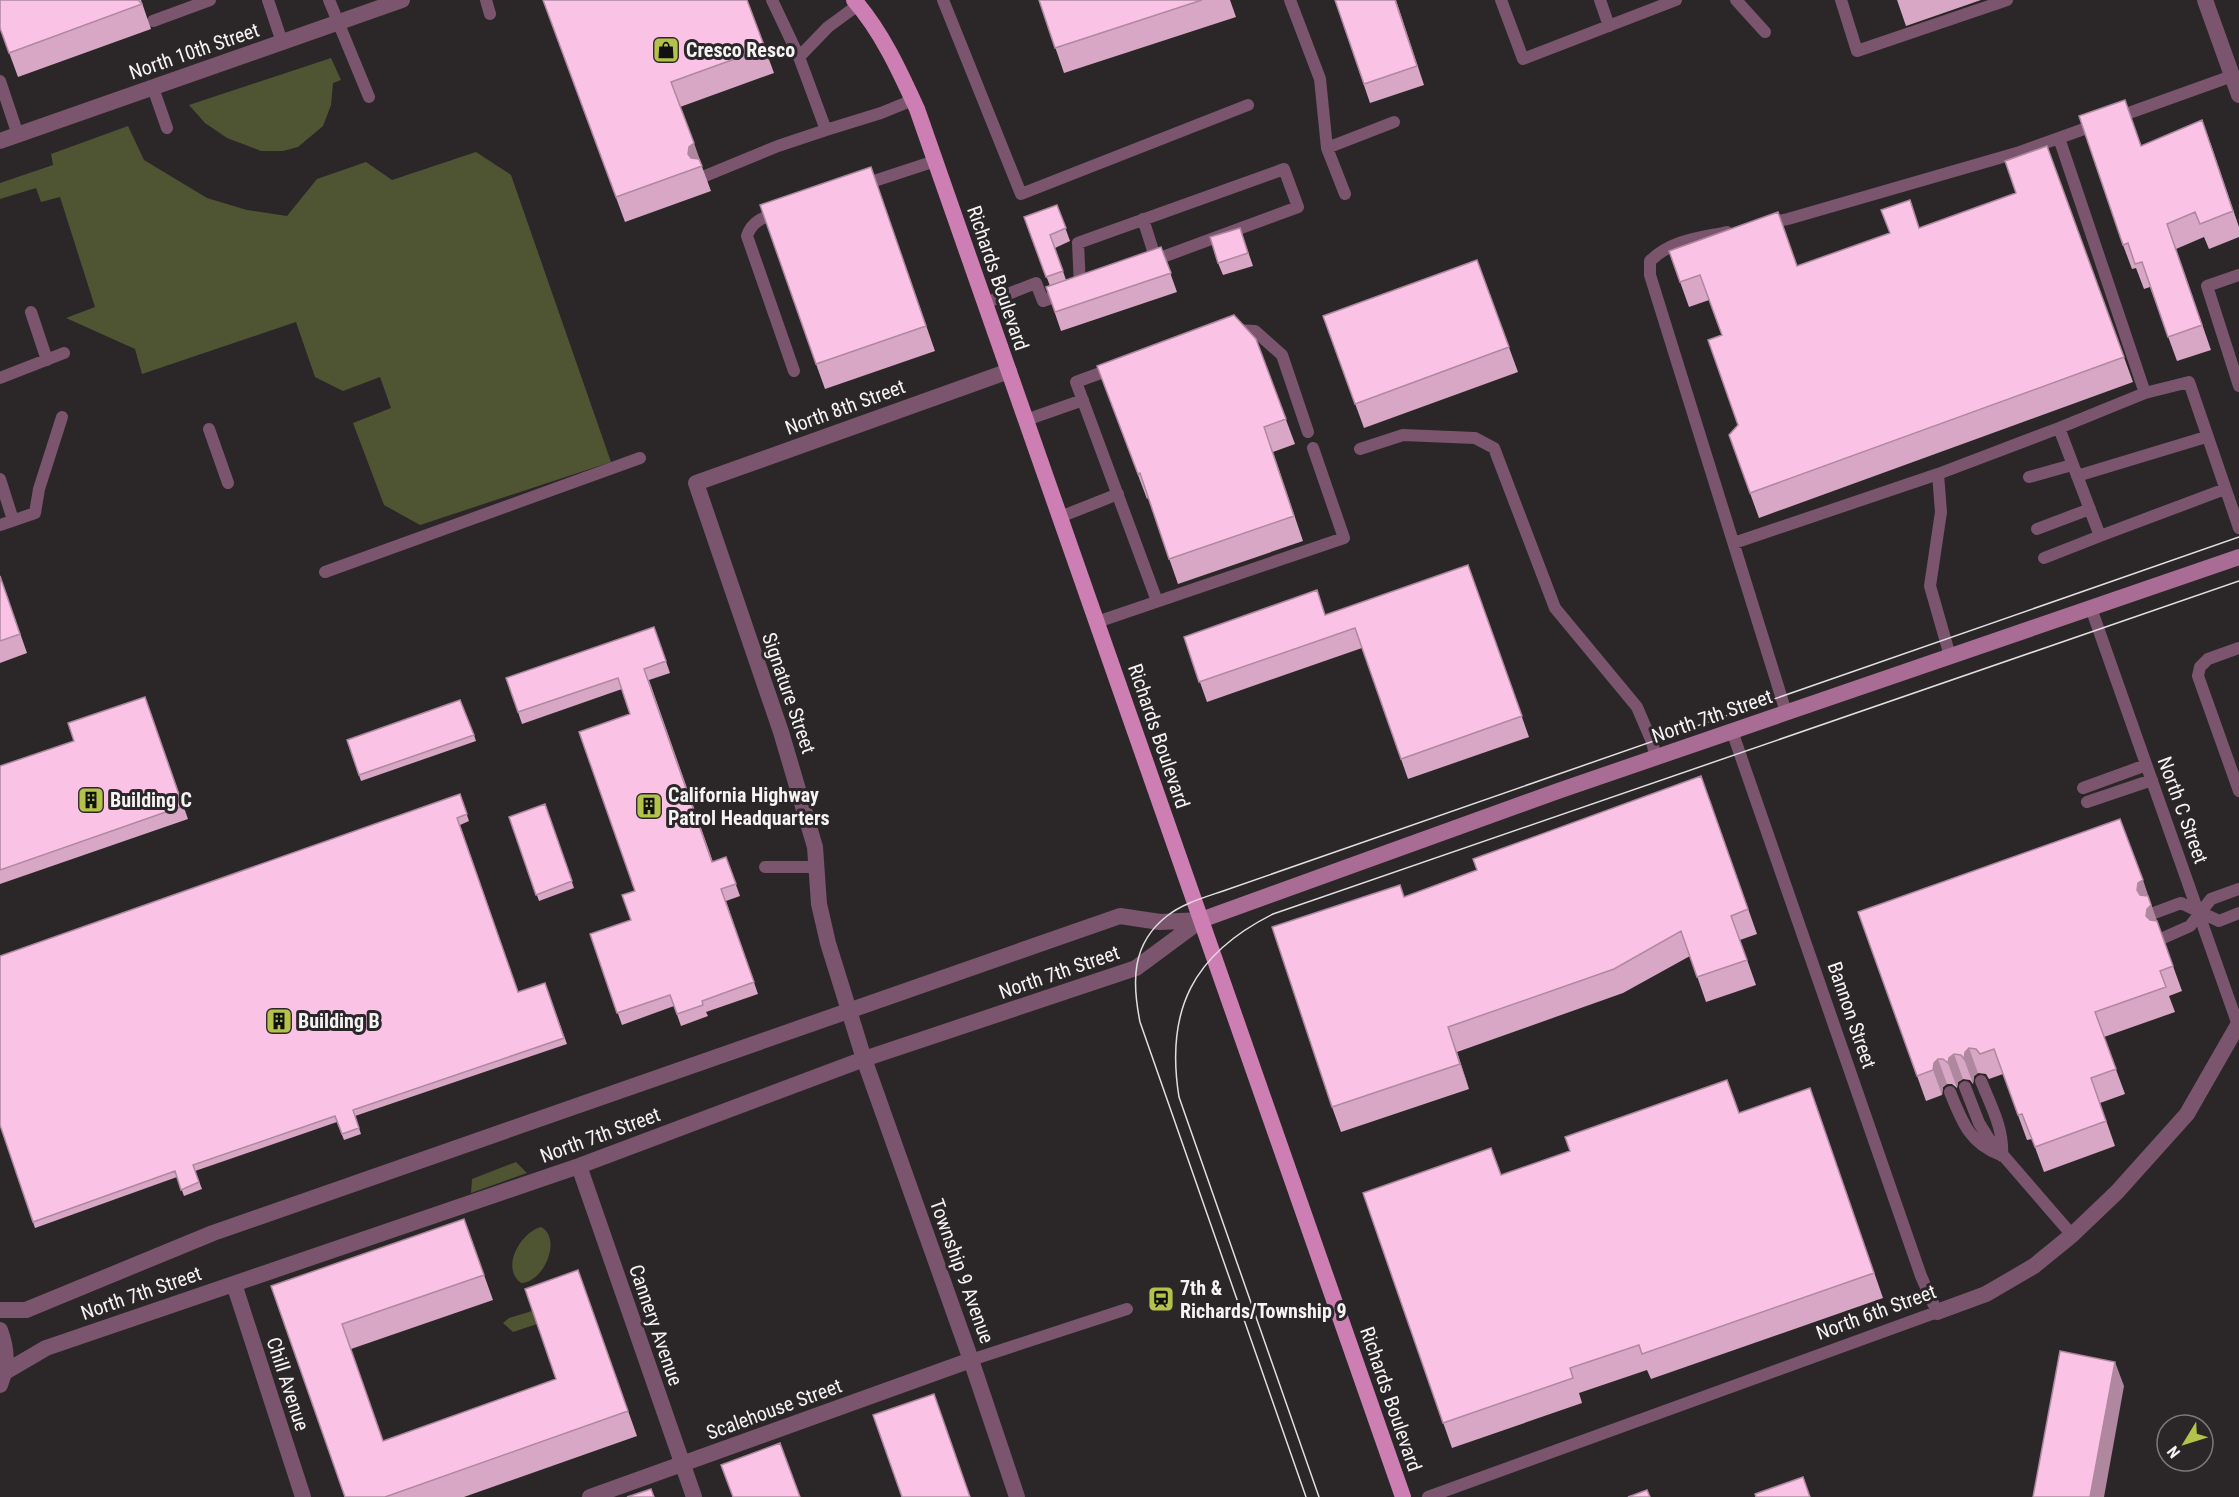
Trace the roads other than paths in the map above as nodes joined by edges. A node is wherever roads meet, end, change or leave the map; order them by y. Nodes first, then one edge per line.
1 (210, 0) edge
2 (268, 0) edge
3 (329, 0) edge
4 (402, 0) edge
5 (486, 0) edge
6 (772, 0) edge
7 (943, 0) edge
8 (1290, 0) edge
9 (1501, 0) edge
10 (1600, 0) edge
11 (1676, 0) edge
12 (1736, 0) edge
13 (1841, 0) edge
14 (2007, 0) edge
15 (2205, 0) edge
16 (857, 2) edge
17 (383, 3) edge
18 (490, 14) dead end
19 (153, 21) dead end
20 (338, 23) junction
21 (1609, 26) junction
22 (1765, 32) dead end
23 (282, 42) junction
24 (799, 57) junction
25 (2232, 76) junction
26 (0, 81) edge
27 (153, 88) junction
28 (2239, 95) edge
29 (369, 97) dead end
30 (913, 100) junction
31 (1248, 105) dead end
32 (1394, 122) dead end
33 (167, 128) dead end
34 (826, 130) junction
35 (18, 135) junction
36 (2059, 138) junction
37 (0, 141) edge
38 (1327, 148) junction
39 (935, 161) junction
40 (705, 176) dead end
41 (849, 190) edge
42 (1345, 194) dead end
43 (793, 208) edge
44 (1143, 219) junction
45 (1156, 260) junction
46 (1134, 268) edge
47 (2239, 275) edge
48 (985, 303) junction
49 (31, 312) dead end
50 (1223, 329) edge
51 (64, 353) dead end
52 (47, 360) junction
53 (1128, 363) edge
54 (2236, 369) edge
55 (794, 371) dead end
56 (1009, 371) junction
57 (0, 378) edge
58 (2239, 386) edge
59 (2145, 393) junction
60 (1083, 400) junction
61 (62, 417) dead end
62 (1026, 420) junction
63 (2059, 428) junction
64 (210, 429) dead end
65 (1308, 432) dead end
66 (2206, 436) junction
67 (1313, 448) dead end
68 (1360, 449) dead end
69 (640, 458) dead end
70 (2075, 470) junction
71 (1938, 474) junction
72 (2029, 477) dead end
73 (0, 479) edge
74 (228, 483) dead end
75 (696, 483) joint
76 (2225, 489) junction
77 (1118, 494) junction
78 (2090, 509) junction
79 (1060, 517) junction
80 (13, 520) junction
81 (0, 525) edge
82 (2239, 528) edge
83 (2037, 529) dead end
84 (2100, 536) junction
85 (1734, 543) junction
86 (2239, 557) edge
87 (2044, 558) dead end
88 (325, 572) dead end
89 (1157, 601) junction
90 (2091, 608) junction
91 (1097, 622) junction
92 (2239, 648) edge
93 (1950, 656) junction
94 (1786, 712) junction
95 (1732, 731) junction
96 (1656, 758) junction
97 (2146, 765) junction
98 (2152, 780) junction
99 (2083, 788) dead end
100 (2239, 791) edge
101 (2087, 802) dead end
102 (765, 867) dead end
103 (816, 867) junction
104 (2239, 889) edge
105 (2200, 912) junction
106 (2154, 913) dead end
107 (2239, 913) edge
108 (1201, 920) junction
109 (2163, 938) edge
110 (849, 1012) junction
111 (2238, 1025) edge
112 (864, 1059) junction
113 (1981, 1082) dead end
114 (1965, 1087) dead end
115 (1950, 1092) dead end
116 (2002, 1156) junction
117 (579, 1166) junction
118 (2072, 1235) junction
119 (234, 1284) junction
120 (1127, 1309) dead end
121 (0, 1310) edge
122 (1937, 1312) junction
123 (0, 1329) edge
124 (971, 1360) junction
125 (2, 1378) edge
126 (682, 1465) junction
127 (303, 1497) edge
128 (590, 1497) edge
129 (694, 1497) edge
130 (1017, 1497) edge
131 (1403, 1497) edge
132 (1428, 1497) edge

1 - 19 lane
2 - 23 lane
3 - 20 lane
4 - 17 street, North 10th Street
5 - 18 lane
6 - 24 lane
7 - 31 lane
8 - 38 lane
9 - 21 lane
10 - 21 lane
11 - 21 lane
12 - 22 lane
13 - 14 lane
15 - 25 street
16 - 24 lane
16 - 30 main road, Richards Boulevard
17 - 20 street, North 10th Street
20 - 23 street, North 10th Street
20 - 29 lane
23 - 27 street, North 10th Street
24 - 34 lane
25 - 28 street
25 - 36 lane
26 - 35 lane
27 - 33 lane
27 - 35 street, North 10th Street
30 - 34 lane
30 - 39 main road, Richards Boulevard
32 - 38 lane
34 - 40 lane
35 - 37 street, North 10th Street
36 - 59 lane
36 - 85 lane
38 - 42 lane
39 - 41 lane
39 - 48 main road, Richards Boulevard
43 - 55 lane
44 - 45 lane
44 - 45 lane
44 - 48 lane
45 - 46 lane
47 - 54 lane
48 - 56 main road, Richards Boulevard
49 - 52 lane
50 - 65 lane
51 - 52 lane
52 - 57 lane
53 - 60 lane
54 - 58 lane
56 - 62 main road, Richards Boulevard
56 - 75 street, North 8th Street
59 - 63 lane
59 - 66 lane
60 - 62 lane
60 - 77 lane
61 - 80 lane
62 - 79 main road, Richards Boulevard
63 - 70 lane
63 - 71 lane
64 - 74 lane
66 - 70 lane
66 - 76 lane
67 - 89 lane
68 - 96 lane
69 - 88 lane
70 - 72 lane
70 - 78 lane
71 - 85 lane
71 - 93 lane
73 - 80 lane
75 - 103 street, Signature Street
76 - 82 lane
76 - 84 lane
77 - 79 lane
77 - 89 lane
78 - 83 lane
78 - 84 lane
79 - 91 main road, Richards Boulevard
80 - 81 lane
84 - 87 lane
85 - 94 lane
86 - 90 main road, North 7th Street
89 - 91 lane
90 - 93 main road, North 7th Street
90 - 97 lane, North C Street
91 - 108 main road, Richards Boulevard
92 - 100 lane
93 - 94 main road, North 7th Street
94 - 95 main road, North 7th Street
95 - 96 main road, North 7th Street
95 - 122 lane, Bannon Street
96 - 108 main road, North 7th Street
97 - 98 lane, North C Street
97 - 99 lane
98 - 101 lane
98 - 105 lane, North C Street
102 - 103 lane
103 - 110 street, Signature Street
104 - 105 lane
105 - 106 lane
105 - 107 lane
105 - 109 lane
105 - 111 lane, North C Street
108 - 110 street, North 7th Street
108 - 112 street, North 7th Street
108 - 131 main road, Richards Boulevard
110 - 112 street, Signature Street
110 - 121 street, North 7th Street
111 - 118 street, North 6th Street
112 - 117 street, North 7th Street
112 - 124 street, Township 9 Avenue
113 - 116 lane
114 - 116 lane
115 - 116 lane
116 - 118 lane
117 - 119 street, North 7th Street
117 - 126 street, Cannery Avenue
118 - 122 street, North 6th Street
119 - 125 street, North 7th Street
119 - 127 street, Chill Avenue
120 - 124 lane
122 - 132 lane, North 6th Street
123 - 125 street
124 - 126 street, Scalehouse Street
124 - 130 street, Township 9 Avenue
126 - 128 street, Scalehouse Street
126 - 129 street, Cannery Avenue

